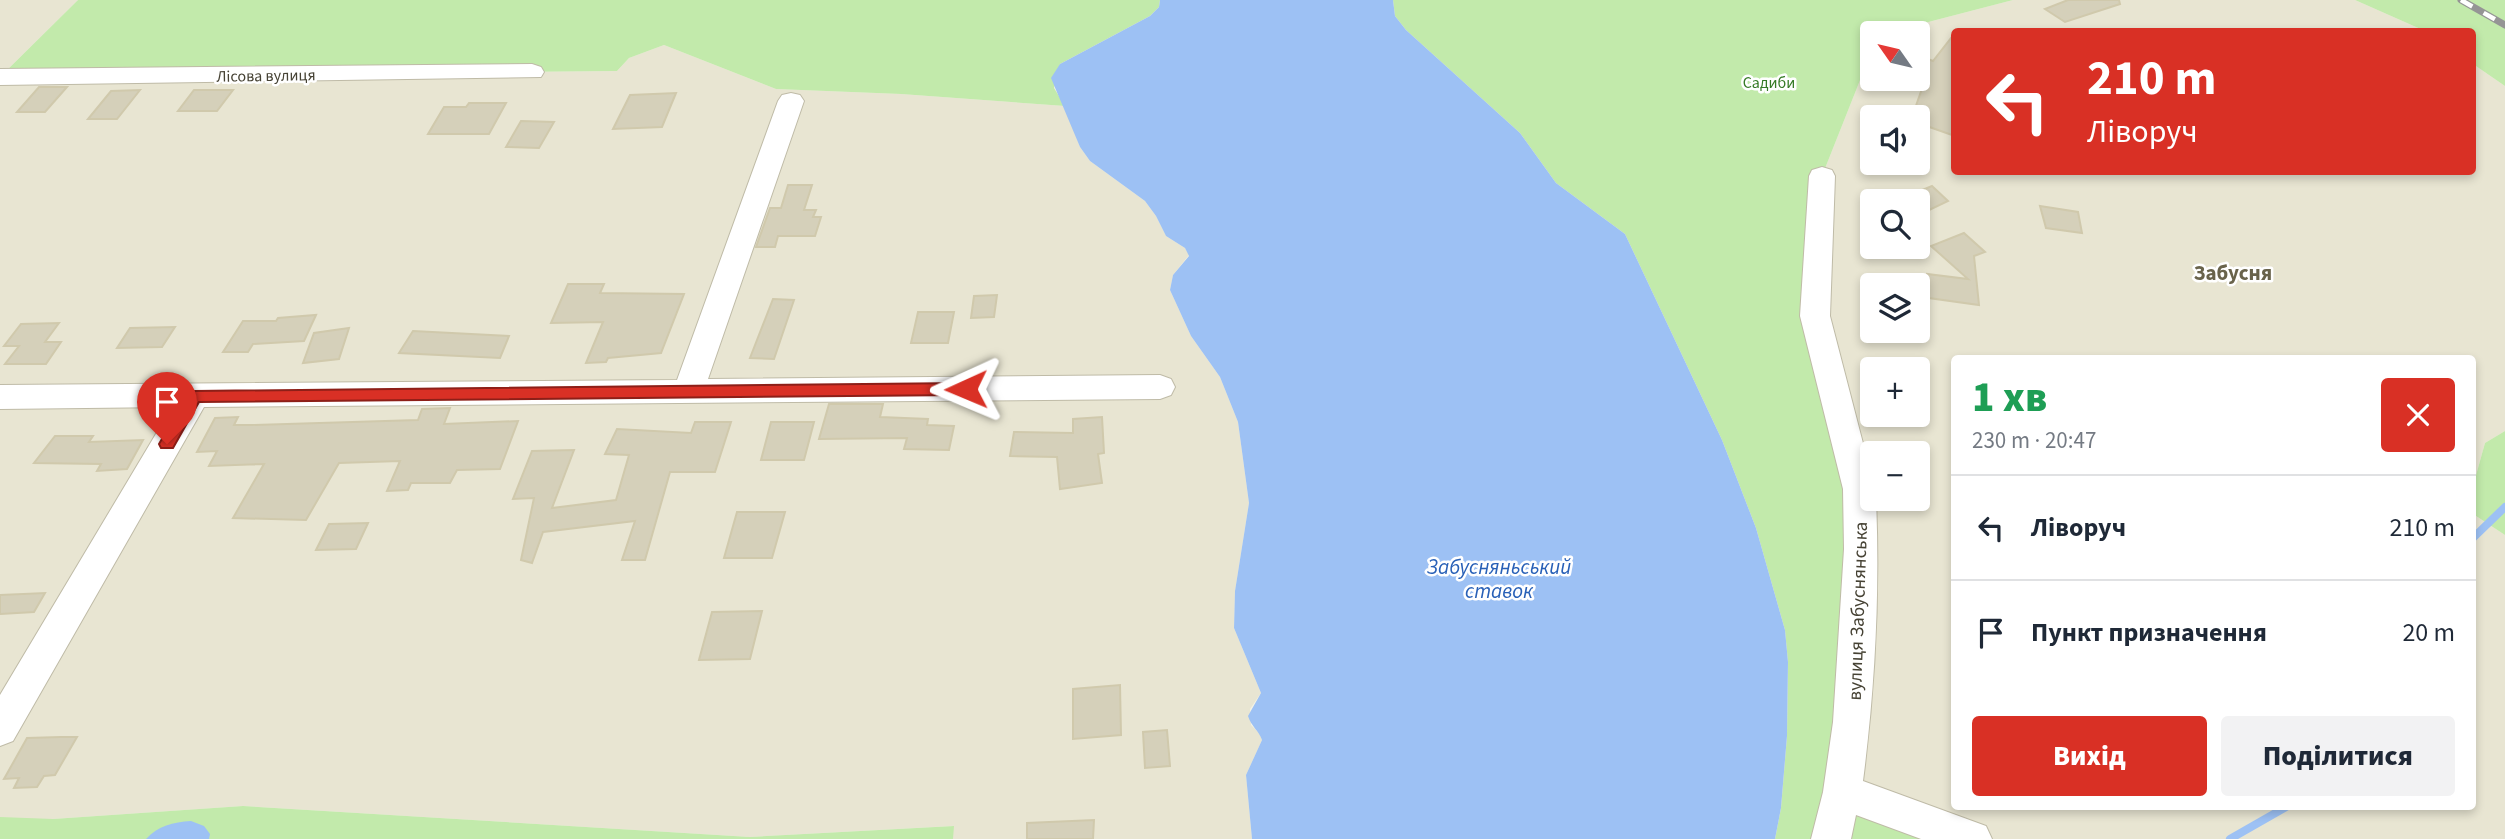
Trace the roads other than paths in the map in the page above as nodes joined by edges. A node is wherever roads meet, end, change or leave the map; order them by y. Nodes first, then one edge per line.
1 (532, 72) dead end
2 (0, 77) edge
3 (792, 101) dead end
4 (1822, 176) dead end
5 (1160, 387) dead end
6 (688, 392) junction
7 (0, 397) edge
8 (195, 397) junction
9 (0, 729) edge
10 (1842, 792) junction
11 (1831, 839) edge
12 (1972, 839) edge

1 - 2 street, Лісова вулиця
3 - 6 street
4 - 10 street, вулиця Забуснянська
5 - 6 street
6 - 8 street
7 - 8 street
8 - 9 street
10 - 11 street, вулиця Забуснянська
10 - 12 street

